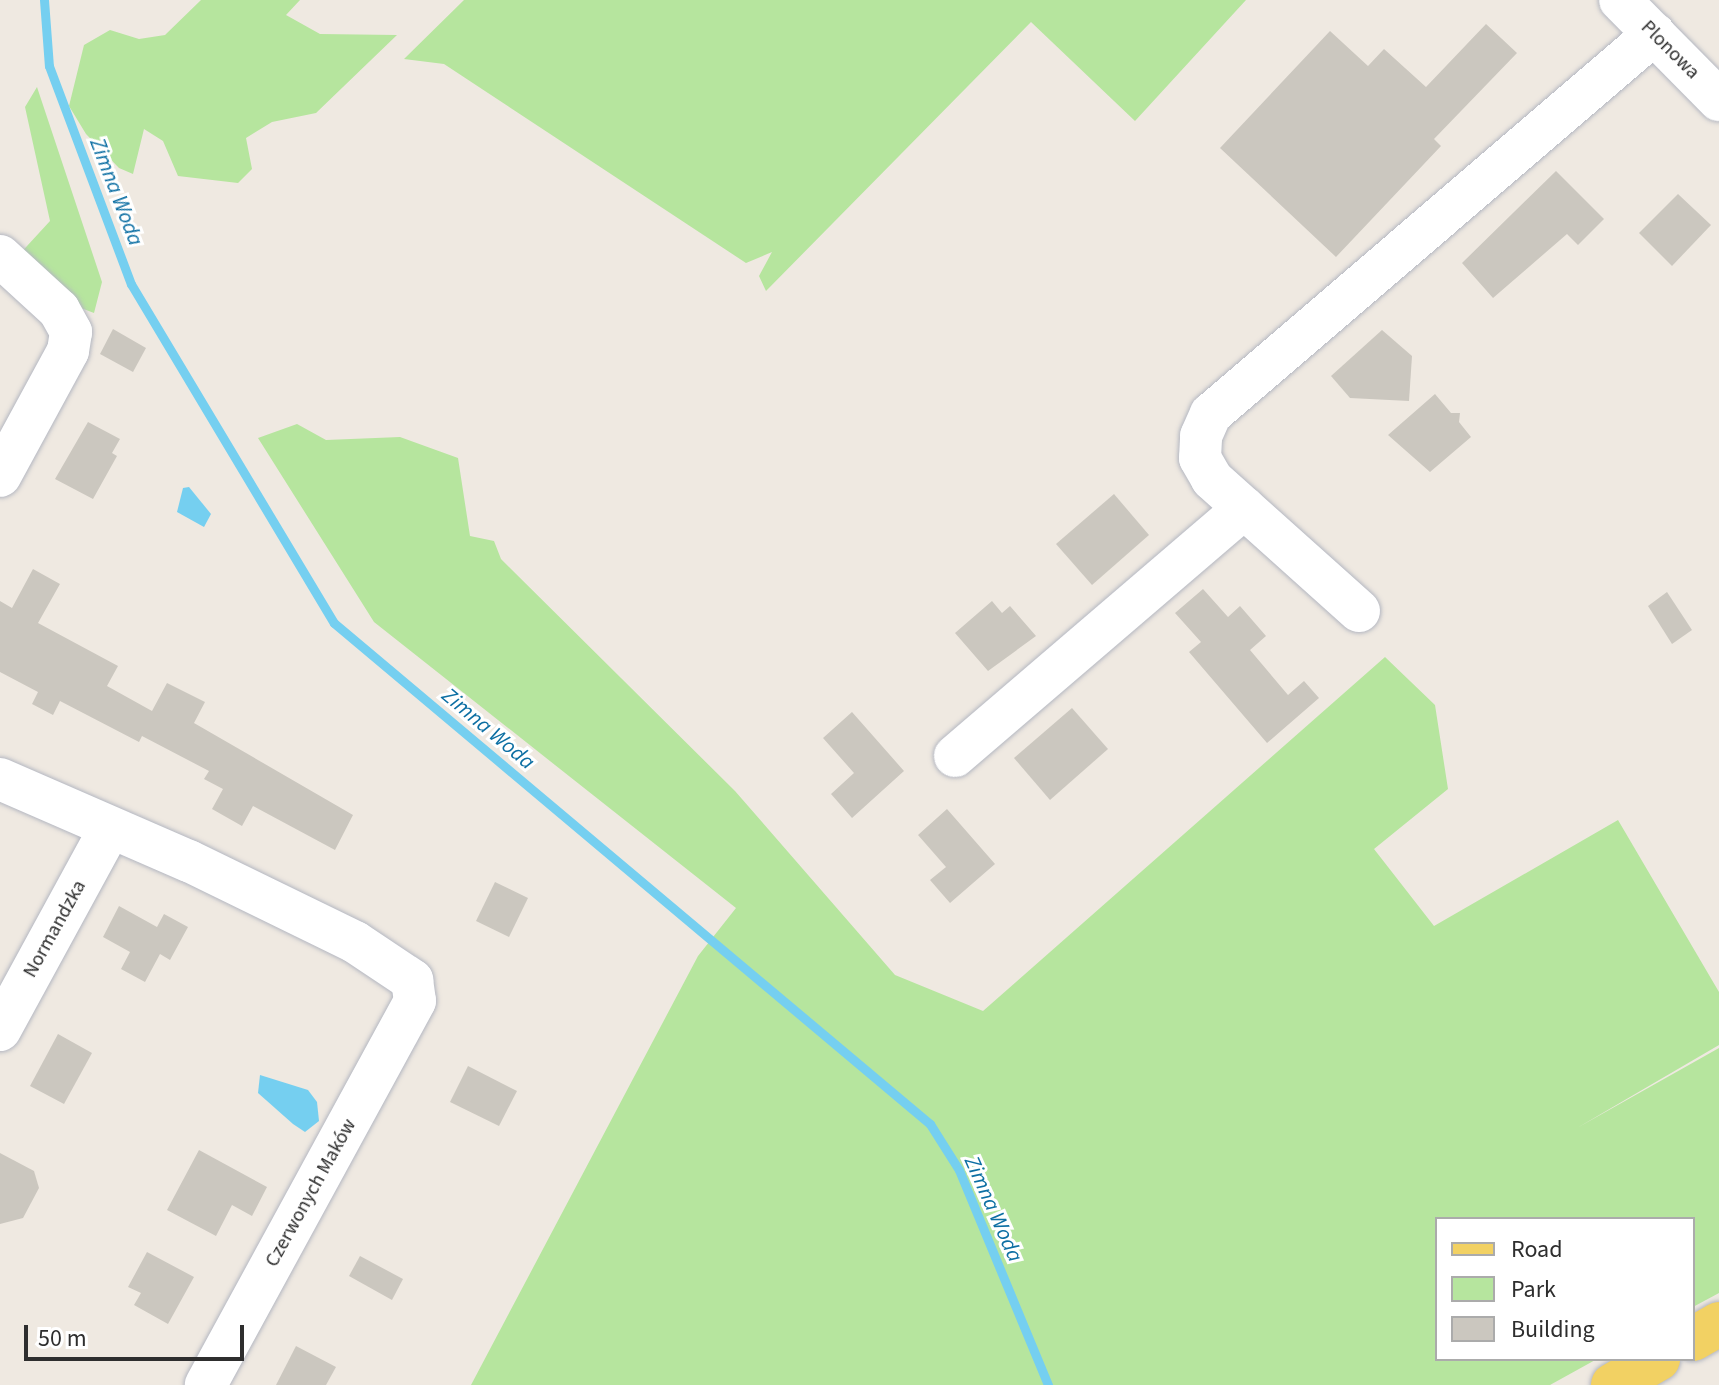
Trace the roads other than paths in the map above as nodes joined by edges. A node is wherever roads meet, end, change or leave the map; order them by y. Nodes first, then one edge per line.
1 (1620, 0) edge
2 (1654, 34) junction
3 (1719, 100) edge
4 (0, 256) edge
5 (0, 476) edge
6 (1244, 508) junction
7 (1359, 611) dead end
8 (955, 756) dead end
9 (0, 779) edge
10 (110, 828) junction
11 (0, 1030) edge
12 (1719, 1324) edge
13 (1695, 1338) edge
14 (1655, 1361) edge
15 (206, 1385) edge
16 (1613, 1385) edge

1 - 2 street, Plonowa
2 - 3 street, Plonowa
2 - 6 street
4 - 5 street
6 - 7 street
6 - 8 street
9 - 10 street
10 - 11 street, Normandzka
10 - 15 street, Czerwonych Maków
12 - 13 main road
14 - 16 main road

